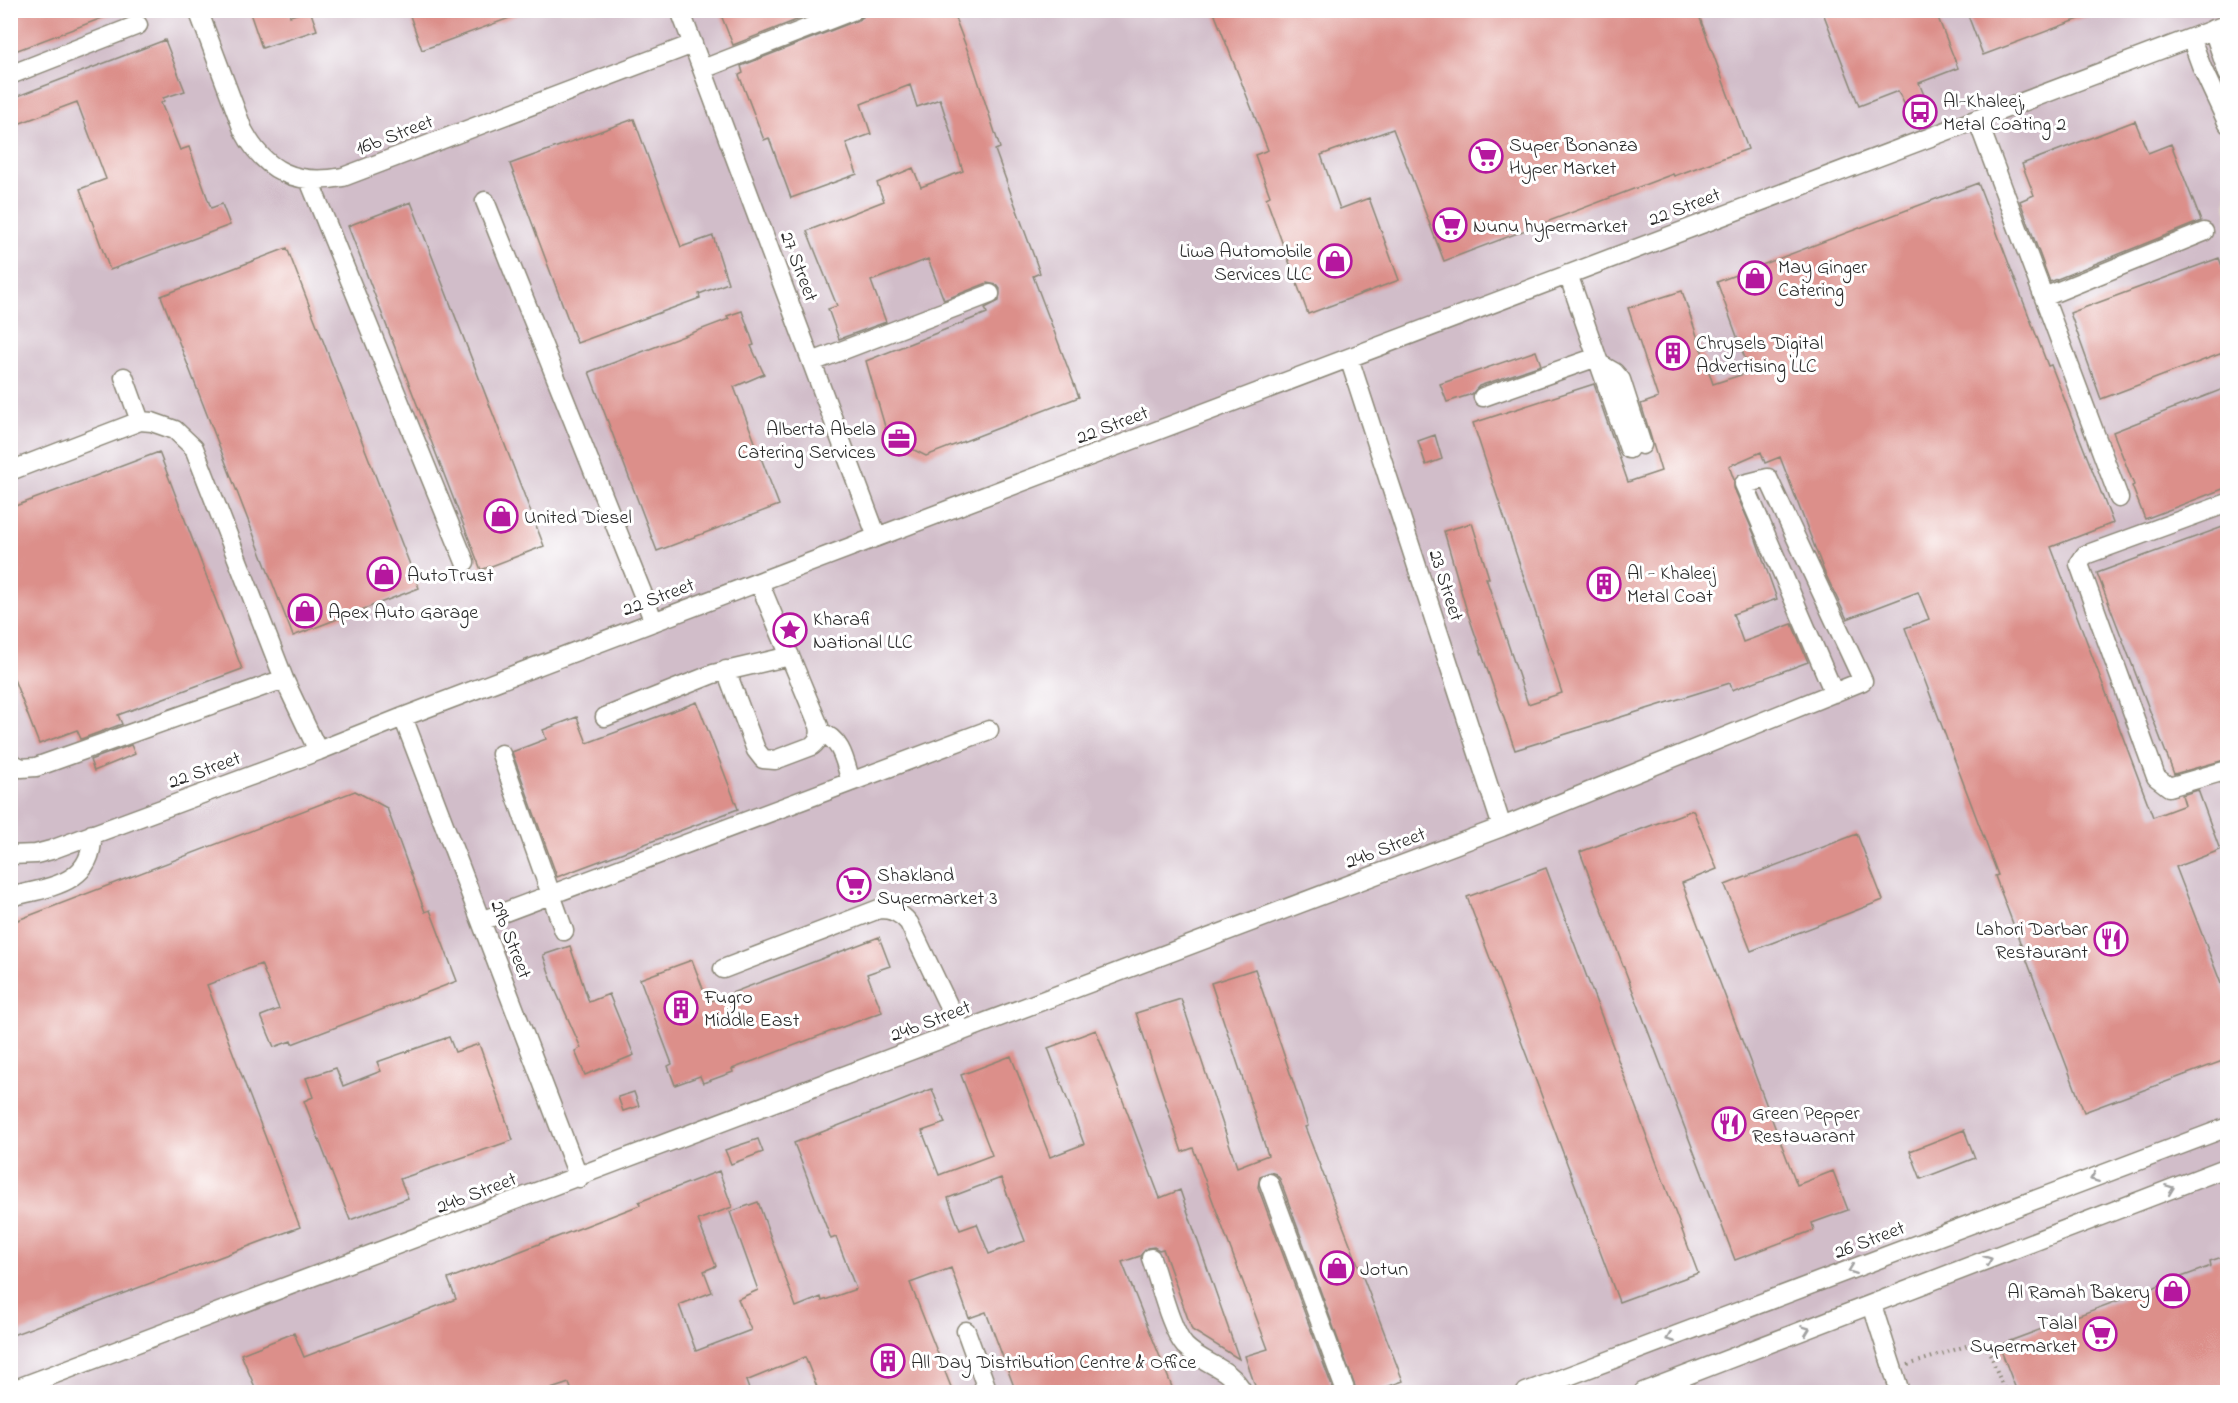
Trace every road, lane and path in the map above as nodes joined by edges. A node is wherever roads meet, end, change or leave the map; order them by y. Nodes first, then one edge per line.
1 (198, 10) edge
2 (680, 10) edge
3 (854, 10) edge
4 (138, 25) dead end
5 (2220, 27) edge
6 (2191, 38) junction
7 (693, 44) junction
8 (703, 69) junction
9 (2228, 74) edge
10 (10, 75) edge
11 (1977, 119) junction
12 (2228, 124) edge
13 (309, 180) junction
14 (484, 201) dead end
15 (2204, 232) dead end
16 (1568, 274) junction
17 (990, 294) dead end
18 (2044, 297) junction
19 (1349, 358) junction
20 (1598, 361) junction
21 (812, 362) junction
22 (124, 377) dead end
23 (1483, 398) dead end
24 (140, 421) junction
25 (1636, 447) dead end
26 (10, 471) edge
27 (2119, 498) dead end
28 (2228, 503) edge
29 (878, 537) junction
30 (465, 562) dead end
31 (759, 582) junction
32 (654, 622) junction
33 (790, 656) junction
34 (726, 670) junction
35 (284, 679) junction
36 (1834, 693) junction
37 (403, 717) junction
38 (605, 717) dead end
39 (989, 730) dead end
40 (820, 732) junction
41 (318, 751) junction
42 (501, 754) dead end
43 (10, 762) edge
44 (2228, 770) edge
45 (851, 782) junction
46 (1502, 826) junction
47 (92, 834) junction
48 (10, 855) edge
49 (551, 895) junction
50 (10, 897) edge
51 (481, 921) junction
52 (564, 931) dead end
53 (723, 969) dead end
54 (961, 1032) junction
55 (2228, 1127) edge
56 (2228, 1167) edge
57 (579, 1178) junction
58 (1269, 1183) dead end
59 (1151, 1258) dead end
60 (1872, 1305) junction
61 (966, 1331) dead end
62 (1893, 1370) junction
63 (46, 1386) edge
64 (10, 1391) edge
65 (988, 1392) edge
66 (1243, 1392) edge
67 (1346, 1392) edge
68 (1526, 1392) edge
69 (1643, 1392) edge
70 (1900, 1392) edge
71 (2005, 1392) edge

1 - 13 street, 16b Street
2 - 7 street, 27 Street
3 - 8 street
4 - 10 street
5 - 6 street, 22 Street
5 - 9 street
6 - 11 street, 22 Street
6 - 12 street
7 - 8 street, 27 Street
7 - 13 street, 16b Street
8 - 21 street, 27 Street
11 - 16 street, 22 Street
11 - 18 street
13 - 30 street
14 - 32 street
15 - 18 street
16 - 19 street, 22 Street
16 - 20 street
17 - 21 street
18 - 27 street
19 - 29 street, 22 Street
19 - 46 street, 23 Street
20 - 23 street
20 - 25 street
21 - 29 street, 27 Street
22 - 24 street
24 - 26 street
24 - 35 street
28 - 44 street
29 - 31 street, 22 Street
31 - 32 street, 22 Street
31 - 33 street
32 - 37 street, 22 Street
33 - 34 street
33 - 40 street
34 - 38 street
34 - 40 street
35 - 41 street
35 - 43 street
36 - 36 street, 24b Street
36 - 46 street, 24b Street
37 - 41 street, 22 Street
37 - 51 street, 29b Street
39 - 45 street
40 - 45 street
41 - 47 street, 22 Street
42 - 49 street
45 - 49 street
46 - 54 street, 24b Street
47 - 48 street, 22 Street
47 - 50 street
49 - 51 street
49 - 52 street
51 - 57 street, 29b Street
53 - 54 street
54 - 57 street, 24b Street
55 -> 68 street, 26 Street
60 -> 56 street
57 - 63 street, 24b Street
58 - 67 street
59 - 66 street
60 - 62 street
69 -> 60 street
61 - 65 street
62 - 70 street
62 - 71 path
63 - 64 street, 24b Street

